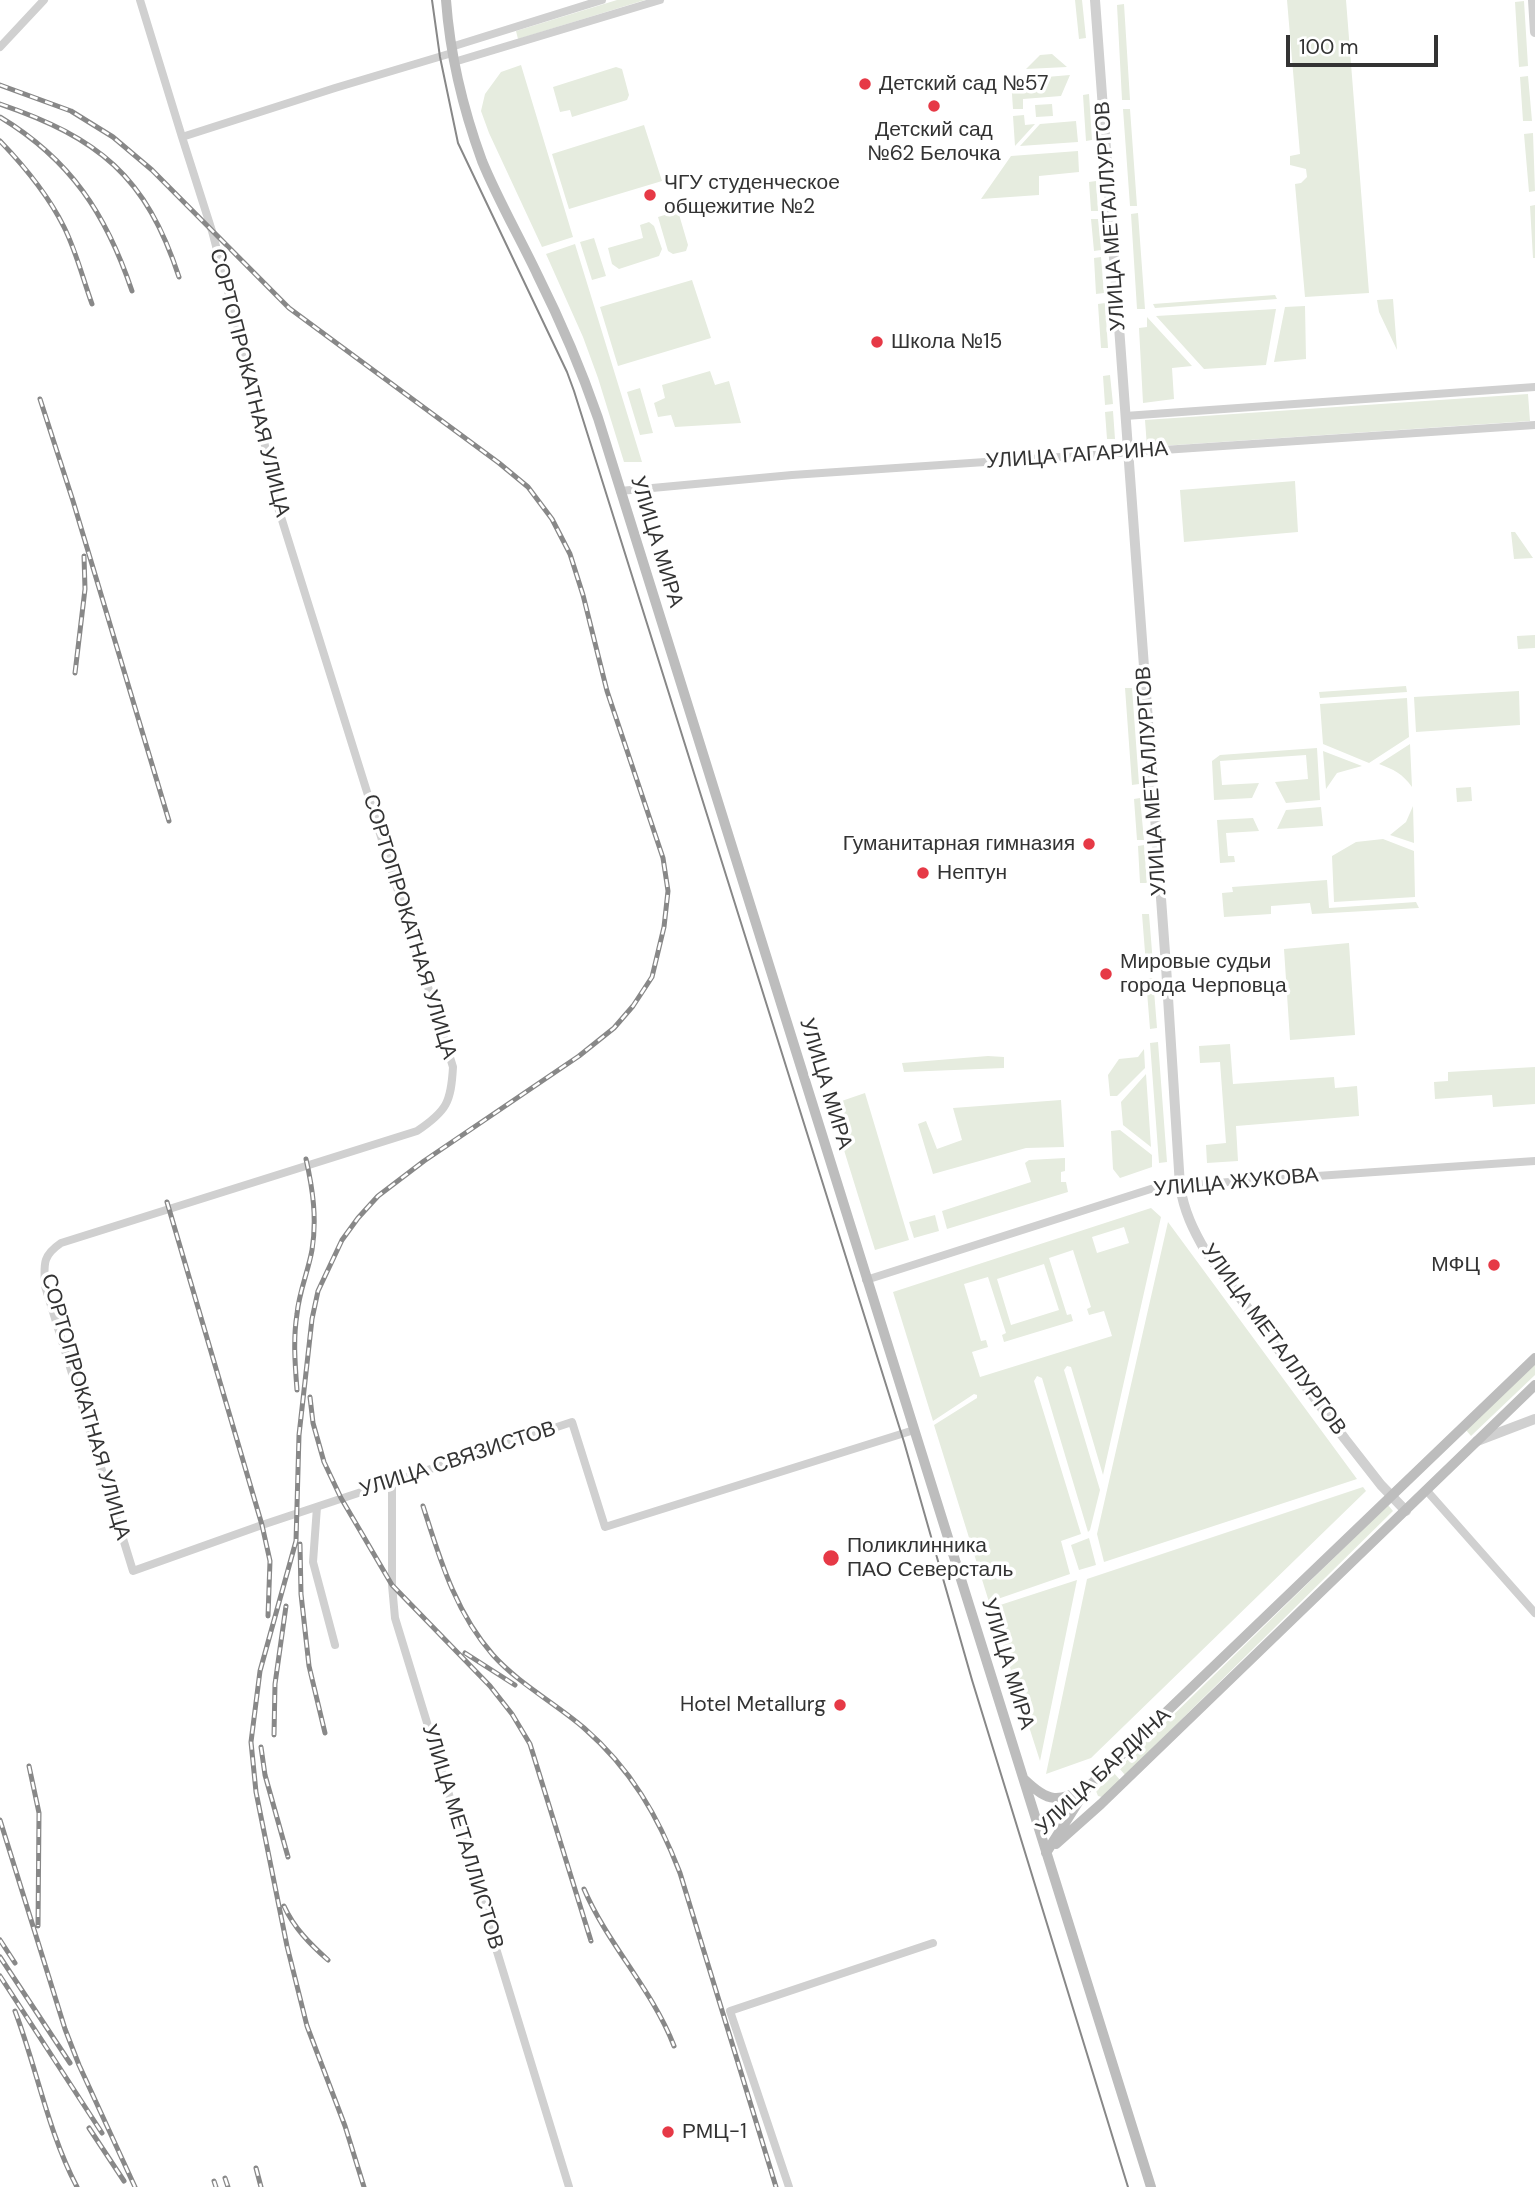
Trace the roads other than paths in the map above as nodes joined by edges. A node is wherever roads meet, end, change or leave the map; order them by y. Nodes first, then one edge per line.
1 (44, 0) edge
2 (140, 0) edge
3 (446, 0) edge
4 (601, 0) edge
5 (660, 0) edge
6 (1094, 0) edge
7 (1533, 0) edge
8 (1535, 32) edge
9 (0, 47) edge
10 (452, 54) junction
11 (182, 137) junction
12 (1535, 387) edge
13 (1125, 416) junction
14 (1535, 425) edge
15 (1127, 454) junction
16 (620, 491) junction
17 (1535, 1161) edge
18 (1180, 1186) junction
19 (866, 1280) junction
20 (1535, 1358) edge
21 (1535, 1385) edge
22 (1535, 1419) edge
23 (914, 1430) junction
24 (1476, 1441) junction
25 (392, 1482) junction
26 (1427, 1491) junction
27 (1390, 1496) junction
28 (317, 1507) junction
29 (1406, 1511) junction
30 (133, 1571) joint
31 (1535, 1613) edge
32 (335, 1645) dead end
33 (1187, 1691) junction
34 (1202, 1707) junction
35 (1023, 1779) junction
36 (1087, 1788) junction
37 (1046, 1853) junction
38 (933, 1943) dead end
39 (569, 2187) edge
40 (789, 2187) edge
41 (1151, 2187) edge

1 - 9 street
2 - 11 street
3 - 10 main road, УЛИЦА МИРА
4 - 10 street
5 - 10 street
6 - 13 street, УЛИЦА МЕТАЛЛУРГОВ
7 - 8 street
10 - 11 street
10 - 16 main road, УЛИЦА МИРА
11 - 30 street, СОРТОПРОКАТНАЯ УЛИЦА
12 - 13 street, УЛИЦА ГАГАРИНА
13 - 15 street, УЛИЦА МЕТАЛЛУРГОВ
14 - 15 street, УЛИЦА ГАГАРИНА
15 - 16 street, УЛИЦА ГАГАРИНА
15 - 18 street, УЛИЦА МЕТАЛЛУРГОВ
16 - 19 main road, УЛИЦА МИРА
17 - 18 street, УЛИЦА ЖУКОВА
18 - 19 street, УЛИЦА ЖУКОВА
18 - 27 street, УЛИЦА МЕТАЛЛУРГОВ
19 - 23 main road, УЛИЦА МИРА
20 - 27 main road, УЛИЦА БАРДИНА
21 - 24 main road, УЛИЦА БАРДИНА
22 - 24 street
23 - 25 street, УЛИЦА СВЯЗИСТОВ
23 - 35 main road, УЛИЦА МИРА
24 - 26 main road, УЛИЦА БАРДИНА
25 - 28 street, УЛИЦА СВЯЗИСТОВ
25 - 39 street, УЛИЦА МЕТАЛЛИСТОВ
26 - 29 main road, УЛИЦА БАРДИНА
26 - 31 street
27 - 29 street, УЛИЦА МЕТАЛЛУРГОВ
27 - 33 main road, УЛИЦА БАРДИНА
28 - 30 street, УЛИЦА СВЯЗИСТОВ
28 - 32 street
29 - 34 main road, УЛИЦА БАРДИНА
33 - 34 main road
33 - 36 main road, УЛИЦА БАРДИНА
34 - 37 main road, УЛИЦА БАРДИНА
35 - 36 main road
35 - 37 main road, УЛИЦА МИРА
36 - 37 main road, УЛИЦА БАРДИНА
37 - 41 main road, УЛИЦА МИРА
38 - 40 street

